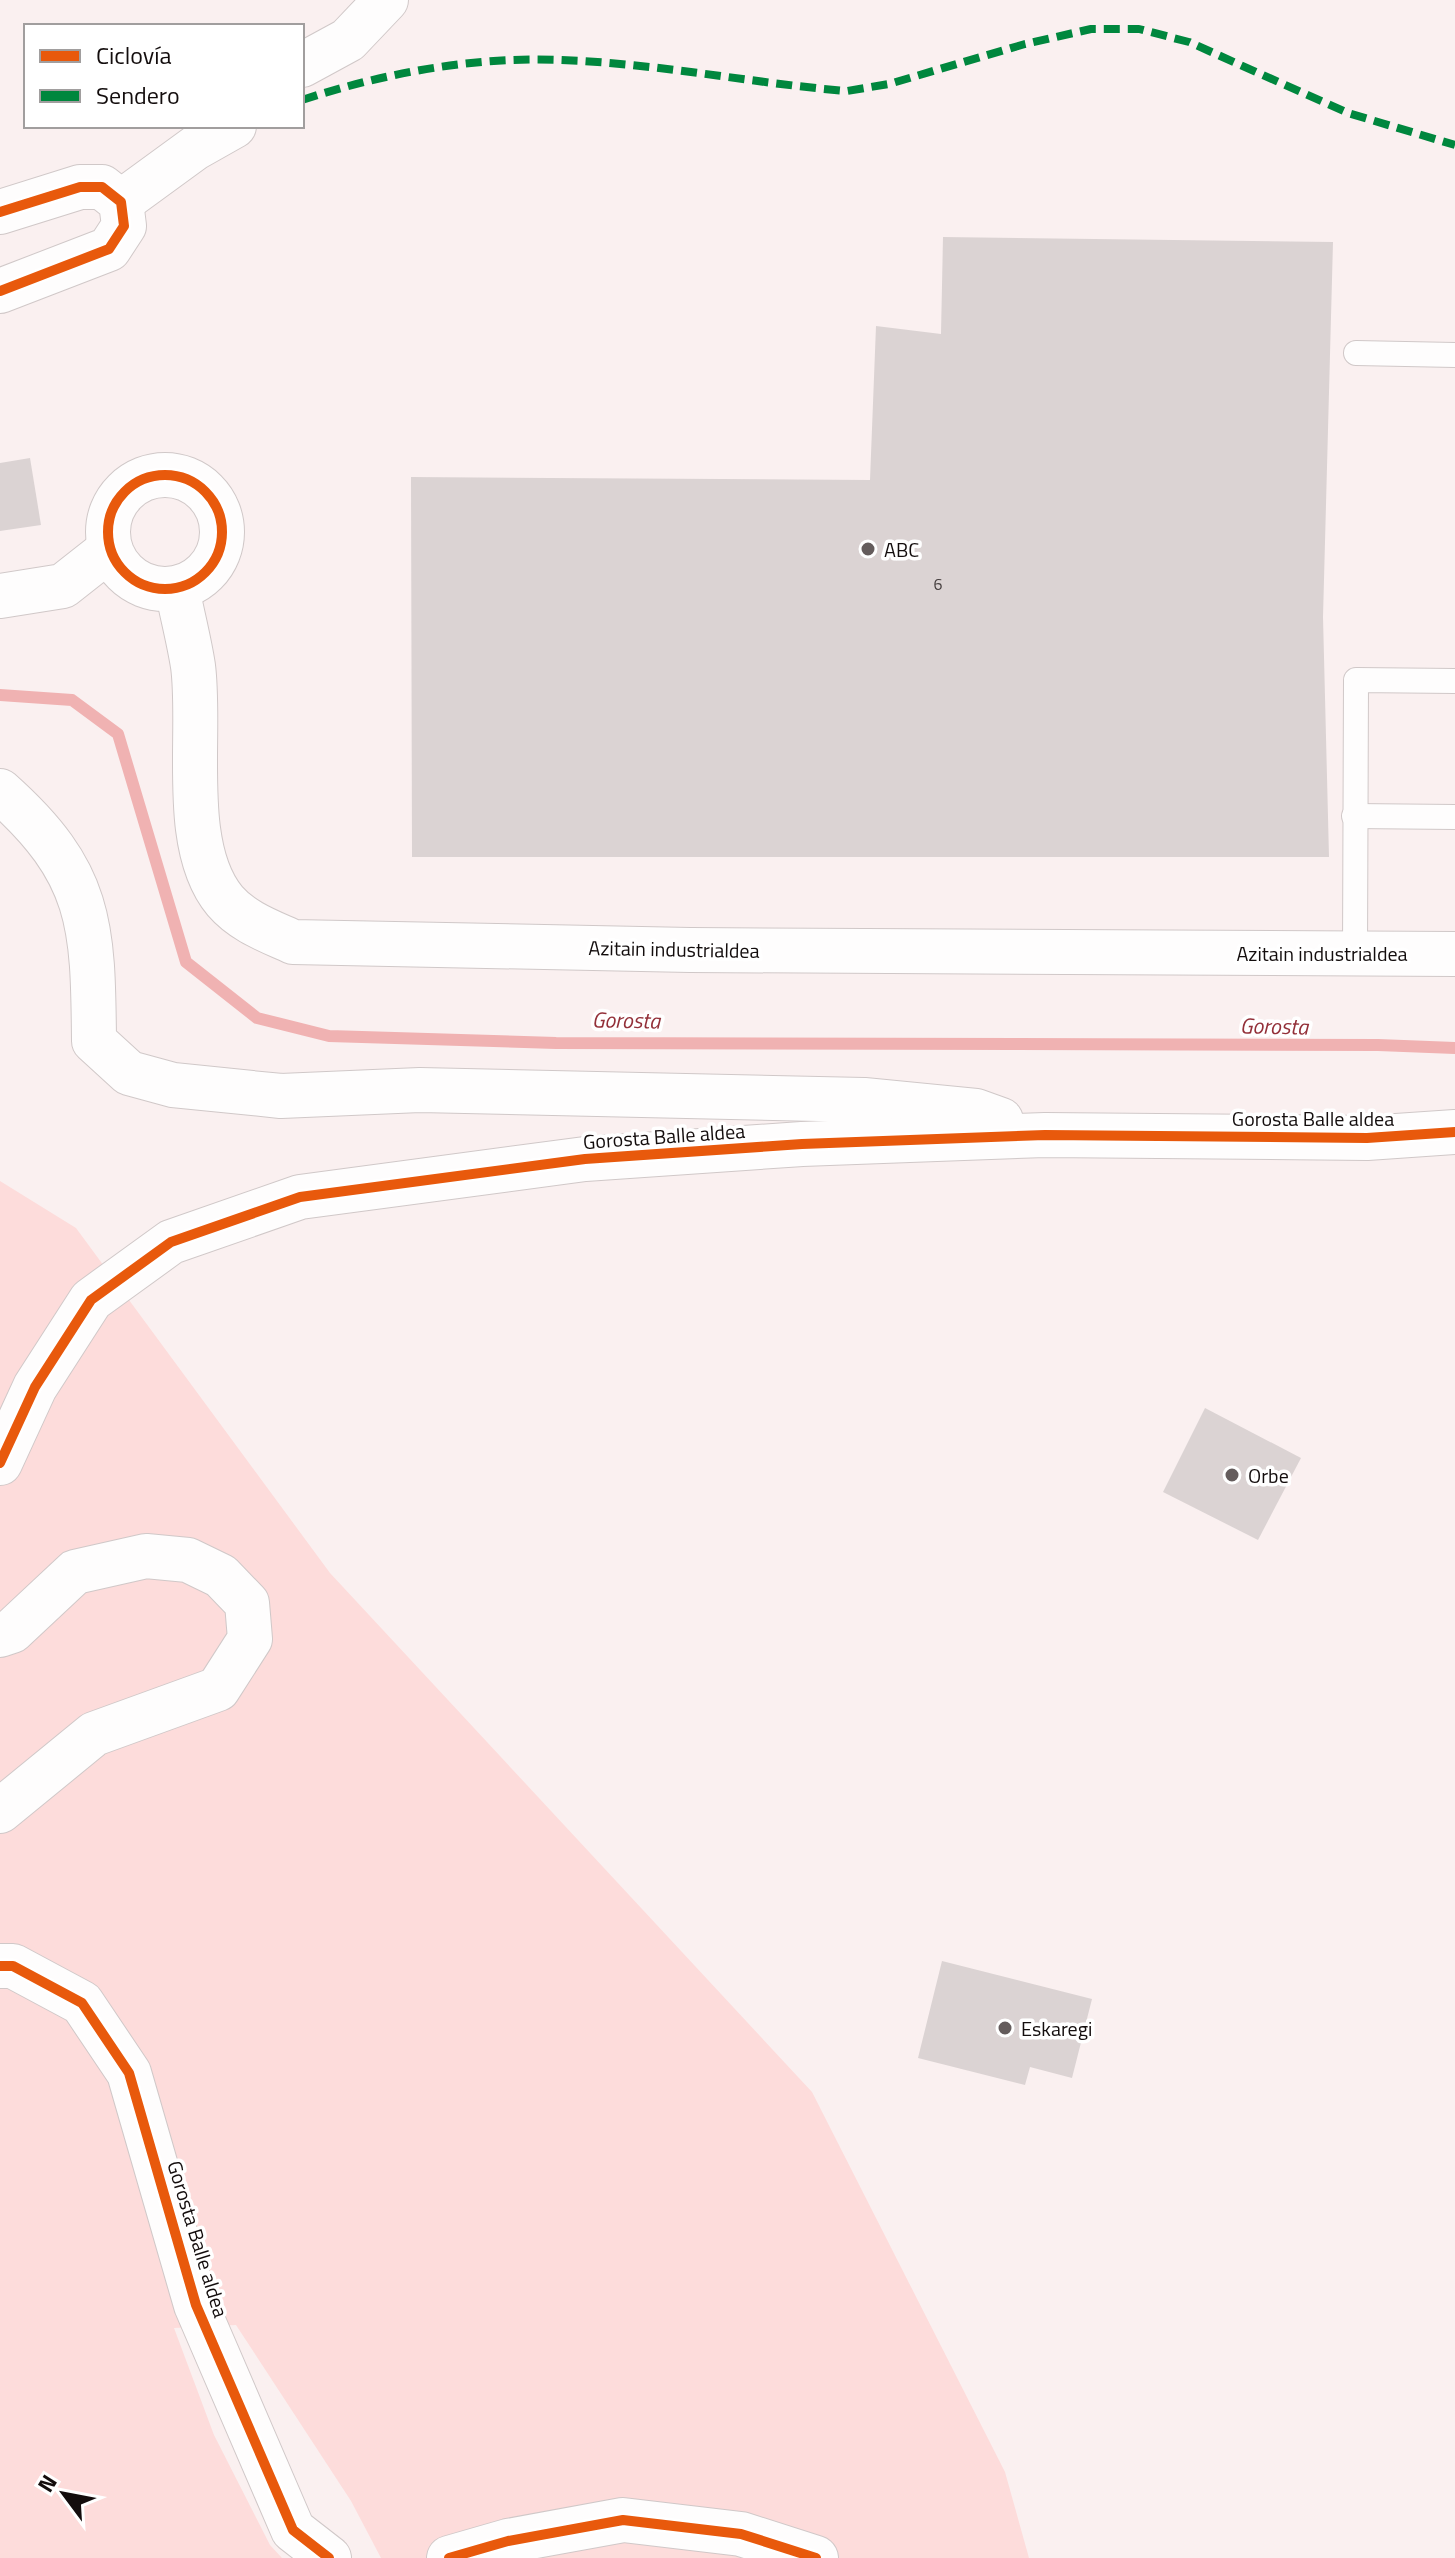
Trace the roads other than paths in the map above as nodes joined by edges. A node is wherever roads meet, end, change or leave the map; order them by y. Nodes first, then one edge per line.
1 (386, 0) edge
2 (304, 64) edge
3 (230, 128) edge
4 (121, 202) junction
5 (0, 212) edge
6 (0, 291) edge
7 (1356, 353) dead end
8 (1455, 355) edge
9 (110, 549) junction
10 (177, 588) junction
11 (0, 596) edge
12 (1455, 681) edge
13 (0, 791) edge
14 (1354, 816) junction
15 (1455, 817) edge
16 (1355, 953) junction
17 (1455, 954) edge
18 (1455, 1132) edge
19 (1045, 1135) junction
20 (0, 1463) edge
21 (0, 1635) edge
22 (0, 1811) edge
23 (0, 1966) edge
24 (329, 2558) edge
25 (449, 2558) edge
26 (816, 2558) edge

1 - 2 street
3 - 4 street
4 - 5 street
4 - 6 street
7 - 8 lane
9 - 10 street
9 - 10 street
9 - 11 street
10 - 16 street, Azitain industrialdea
12 - 14 lane
13 - 19 street
14 - 15 lane
14 - 16 lane
16 - 17 street, Azitain industrialdea
18 - 19 street, Gorosta Balle aldea
19 - 20 street, Gorosta Balle aldea
21 - 22 street
23 - 24 street, Gorosta Balle aldea
25 - 26 street

